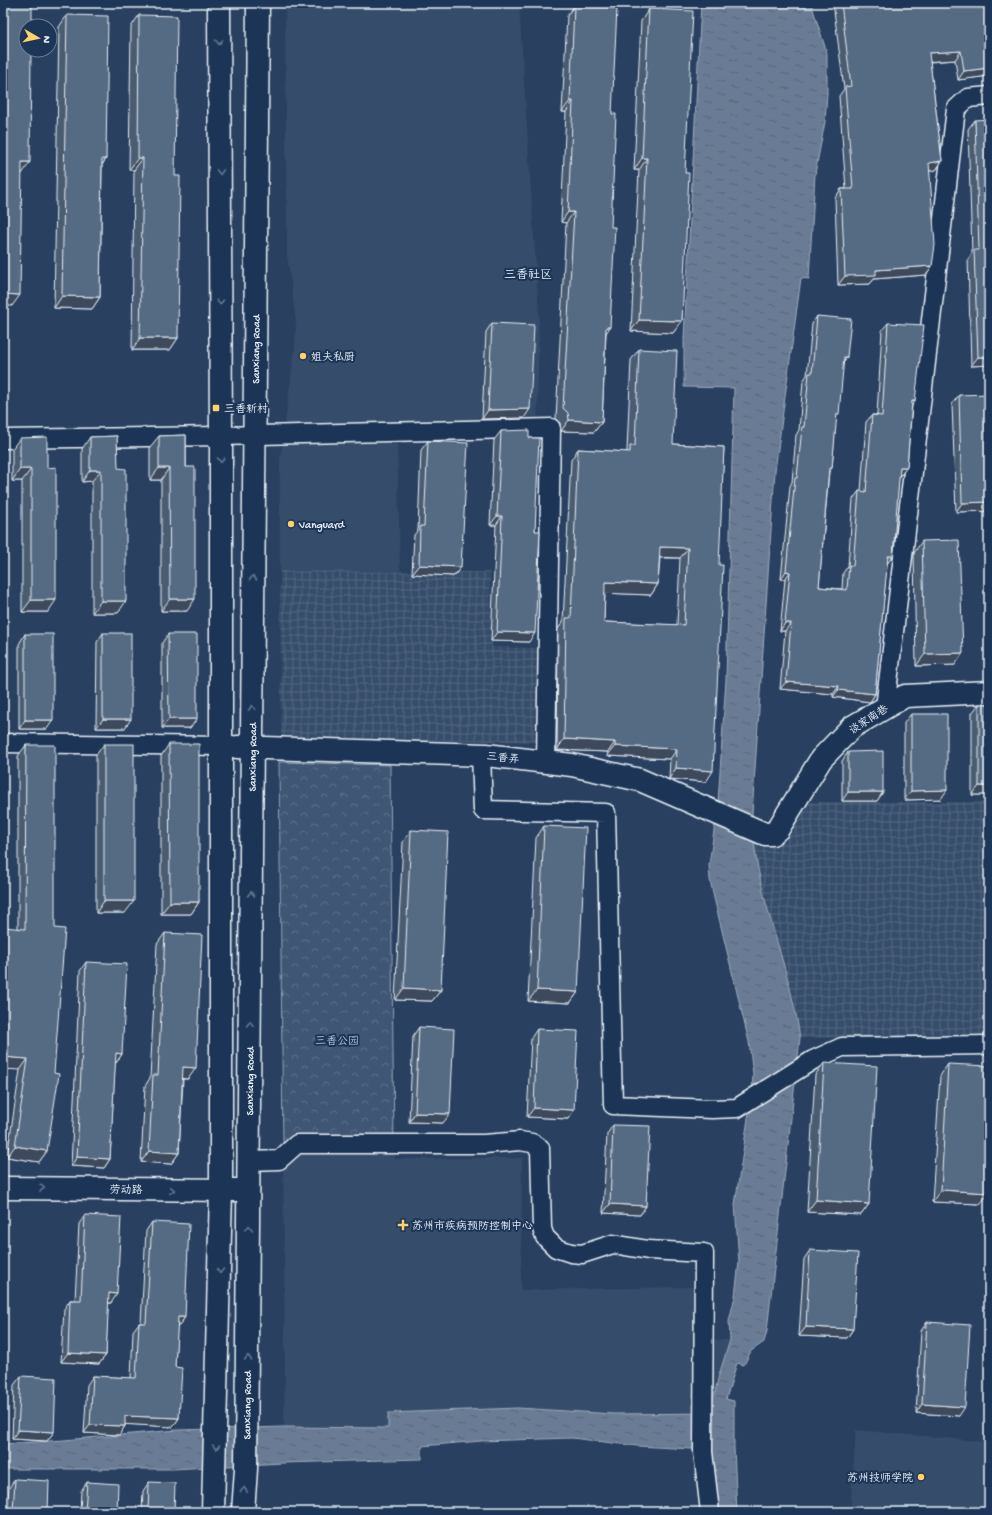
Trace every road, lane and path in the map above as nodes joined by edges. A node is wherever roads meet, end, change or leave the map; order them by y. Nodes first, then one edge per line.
1 (219, 3) edge
2 (258, 3) edge
3 (989, 96) edge
4 (254, 435) junction
5 (221, 436) junction
6 (3, 439) edge
7 (989, 692) edge
8 (885, 708) junction
9 (3, 743) edge
10 (221, 746) junction
11 (252, 748) junction
12 (481, 755) junction
13 (546, 762) junction
14 (768, 834) joint
15 (989, 1045) edge
16 (250, 1161) junction
17 (3, 1188) edge
18 (221, 1190) junction
19 (249, 1190) junction
20 (213, 1512) edge
21 (243, 1512) edge
22 (710, 1512) edge

1 -> 5 main road
2 - 4 main road, Sanxiang Road
3 - 8 street
4 - 5 street
11 -> 4 main road, Sanxiang Road
4 - 13 street
5 - 6 street
5 -> 10 main road
7 - 8 main road, 谈家南巷
8 - 14 main road, 谈家南巷
9 - 10 street
10 - 11 main road, 三香弄
10 - 18 main road
11 - 12 main road, 三香弄
16 -> 11 main road, Sanxiang Road
12 - 13 main road, 三香弄
12 - 15 street
13 - 14 main road, 三香弄
16 - 19 main road, Sanxiang Road
16 - 22 street
17 -> 18 main road, 劳动路
18 - 19 main road, 劳动路
18 -> 20 main road
21 -> 19 main road, Sanxiang Road

